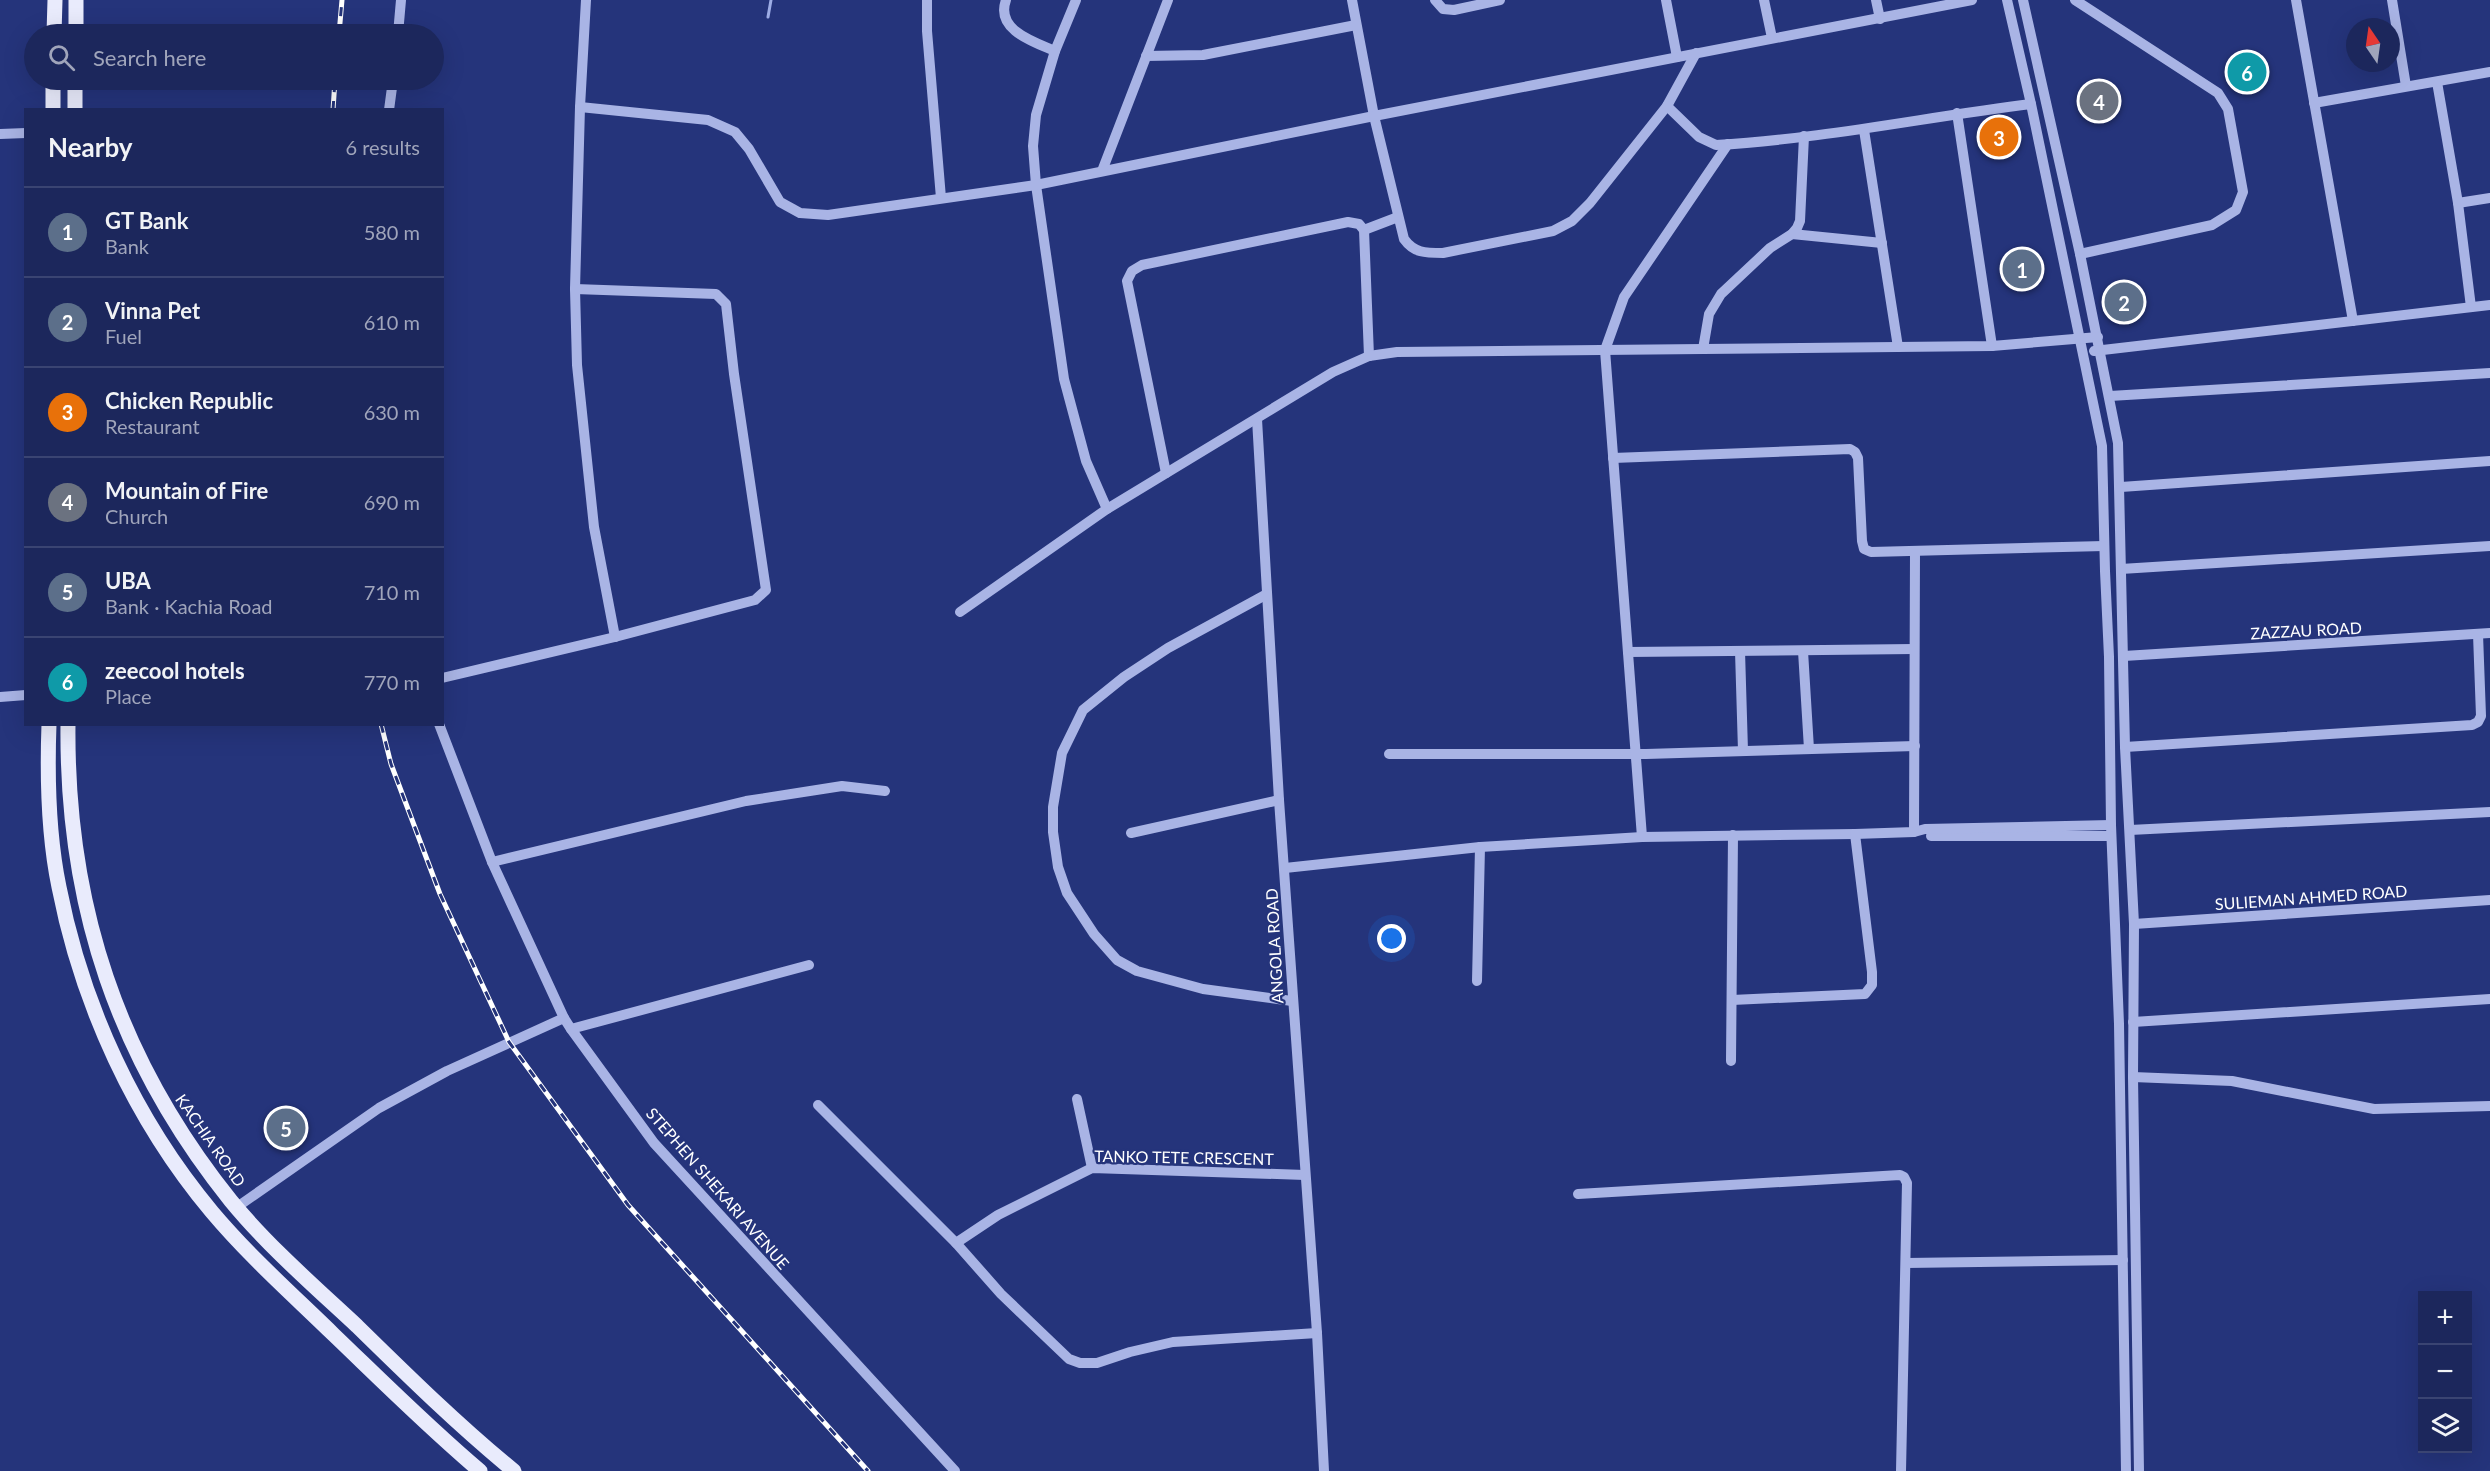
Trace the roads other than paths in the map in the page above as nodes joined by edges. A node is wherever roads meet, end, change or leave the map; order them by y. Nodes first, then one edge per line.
1 (55, 0) edge
2 (76, 0) edge
3 (401, 0) edge
4 (586, 0) edge
5 (927, 0) edge
6 (1006, 0) edge
7 (1076, 0) edge
8 (1168, 0) edge
9 (1352, 0) edge
10 (1435, 0) edge
11 (1500, 0) edge
12 (1666, 0) edge
13 (1764, 0) edge
14 (1876, 0) edge
15 (1972, 0) edge
16 (2007, 0) edge
17 (2023, 0) edge
18 (2075, 0) edge
19 (2296, 0) edge
20 (2391, 0) edge
21 (1880, 19) junction
22 (54, 24) edge
23 (76, 24) edge
24 (399, 24) edge
25 (1356, 25) junction
26 (1772, 38) junction
27 (1055, 51) junction
28 (1696, 53) junction
29 (1146, 56) junction
30 (1677, 57) junction
31 (2490, 72) edge
32 (2437, 82) junction
33 (2406, 86) junction
34 (53, 90) edge
35 (75, 90) edge
36 (392, 90) edge
37 (2314, 103) junction
38 (2031, 104) junction
39 (1666, 106) junction
40 (580, 107) junction
41 (53, 108) edge
42 (75, 108) edge
43 (389, 108) edge
44 (1957, 113) junction
45 (1374, 116) junction
46 (1864, 130) junction
47 (24, 133) edge
48 (0, 134) edge
49 (1804, 136) junction
50 (1728, 144) junction
51 (1102, 171) junction
52 (1036, 185) junction
53 (941, 198) junction
54 (2490, 198) edge
55 (2458, 202) junction
56 (1398, 218) junction
57 (1364, 230) junction
58 (1792, 234) junction
59 (1882, 243) junction
60 (2080, 254) junction
61 (575, 289) junction
62 (2490, 305) edge
63 (2471, 307) junction
64 (2353, 321) junction
65 (2098, 337) junction
66 (2081, 339) junction
67 (1992, 346) junction
68 (1899, 347) junction
69 (1703, 349) junction
70 (1605, 350) junction
71 (2101, 350) junction
72 (2084, 352) junction
73 (1369, 356) junction
74 (2490, 373) edge
75 (2110, 396) junction
76 (1257, 419) junction
77 (1613, 458) junction
78 (2490, 461) edge
79 (1166, 473) junction
80 (2121, 487) junction
81 (1107, 509) junction
82 (2104, 546) junction
83 (2490, 546) edge
84 (1915, 551) junction
85 (2121, 570) junction
86 (1267, 594) junction
87 (960, 612) dead end
88 (2490, 633) edge
89 (2478, 634) junction
90 (615, 637) junction
91 (1914, 650) junction
92 (1740, 651) junction
93 (1803, 651) junction
94 (1628, 652) junction
95 (2124, 656) junction
96 (444, 678) edge
97 (24, 695) edge
98 (0, 697) edge
99 (49, 726) edge
100 (68, 726) edge
101 (440, 726) edge
102 (1915, 746) junction
103 (2125, 747) junction
104 (1809, 749) junction
105 (1743, 751) junction
106 (1635, 753) junction
107 (1389, 754) dead end
108 (885, 791) dead end
109 (1279, 800) junction
110 (2490, 812) edge
111 (2111, 830) junction
112 (2130, 830) junction
113 (1131, 832) dead end
114 (1914, 832) junction
115 (1855, 834) junction
116 (1732, 835) junction
117 (1642, 837) junction
118 (1480, 847) junction
119 (492, 862) junction
120 (1285, 868) junction
121 (2490, 900) edge
122 (2134, 924) junction
123 (809, 965) dead end
124 (2134, 975) junction
125 (2117, 977) junction
126 (1477, 981) dead end
127 (2490, 999) edge
128 (1732, 1000) junction
129 (1292, 1001) junction
130 (564, 1018) junction
131 (2133, 1022) junction
132 (572, 1029) junction
133 (1731, 1061) dead end
134 (2133, 1077) junction
135 (1077, 1099) dead end
136 (818, 1106) dead end
137 (2490, 1106) edge
138 (1092, 1168) junction
139 (1305, 1175) junction
140 (1578, 1194) dead end
141 (237, 1207) junction
142 (956, 1243) junction
143 (2122, 1260) junction
144 (1906, 1263) junction
145 (1317, 1334) junction
146 (480, 1471) edge
147 (514, 1471) edge
148 (956, 1471) edge
149 (1324, 1471) edge
150 (1901, 1471) edge
151 (2126, 1471) edge
152 (2139, 1471) edge

1 - 22 main road
2 - 23 main road
3 - 24 street
4 - 40 street
5 - 53 street
6 - 27 street
7 - 27 street
8 - 29 street
9 - 25 street
10 - 11 street
12 - 30 street
13 - 26 street
14 - 21 street
15 - 21 street
16 - 38 street
17 - 60 street
18 - 60 street
19 - 37 street
20 - 33 street
21 - 26 street
25 - 29 street
25 - 45 street
26 - 28 street
27 - 52 street
28 - 30 street
28 - 39 street
29 - 51 street
30 - 45 street
31 - 32 street
32 - 33 street
32 - 55 street
33 - 37 street
34 - 41 main road
35 - 42 main road
36 - 43 street
37 - 64 street
38 - 44 street
38 - 66 street
39 - 50 street
39 - 56 street
40 - 53 street
40 - 61 street
44 - 46 street
44 - 67 street
45 - 51 street
45 - 56 street
46 - 49 street
46 - 59 street
47 - 48 street
49 - 50 street
49 - 58 street
50 - 70 street
51 - 52 street
52 - 53 street
52 - 81 street
54 - 55 street
55 - 63 street
56 - 57 street
57 - 73 street
57 - 79 street
58 - 59 street
58 - 69 street
59 - 68 street
60 - 65 street
61 - 90 street
61 - 90 street
62 - 63 street
63 - 64 street
64 - 71 street
65 - 66 street
65 - 71 street
66 - 67 street
66 - 72 street
67 - 68 street
68 - 69 street
69 - 70 street
70 - 73 street
70 - 77 street
71 - 72 street
71 - 75 street
72 - 82 street
73 - 76 street
74 - 75 street
75 - 80 street
76 - 79 street
76 - 86 street, ANGOLA ROAD
77 - 84 street
77 - 94 street
78 - 80 street
79 - 81 street
80 - 85 street
81 - 87 street
82 - 84 street
82 - 111 street
83 - 85 street
84 - 91 street
85 - 95 street
86 - 109 street, ANGOLA ROAD
86 - 129 street
88 - 89 street, ZAZZAU ROAD
89 - 95 street, ZAZZAU ROAD
89 - 103 street
90 - 96 street
91 - 93 street
91 - 102 street
92 - 93 street
92 - 94 street
92 - 105 street
93 - 104 street
94 - 106 street
95 - 103 street
97 - 98 street
99 - 146 main road
100 - 141 main road, KACHIA ROAD
101 - 119 street, STEPHEN SHEKARI AVENUE
102 - 104 street
102 - 114 street
103 - 112 street
104 - 105 street
105 - 106 street
106 - 107 street
106 - 117 street
108 - 119 street
109 - 113 street
109 - 120 street, ANGOLA ROAD
110 - 112 street
111 - 114 street
111 - 125 street
112 - 122 street
114 - 115 street
115 - 116 street
115 - 128 street
116 - 117 street
116 - 128 street
117 - 118 street
118 - 120 street
118 - 126 street
119 - 130 street, STEPHEN SHEKARI AVENUE
120 - 129 street, ANGOLA ROAD
121 - 122 street, SULIEMAN AHMED ROAD
122 - 124 street
123 - 132 street
124 - 125 street
124 - 131 street
125 - 143 street
127 - 131 street
128 - 133 street
129 - 139 street, ANGOLA ROAD
130 - 132 street, STEPHEN SHEKARI AVENUE
130 - 141 street
131 - 134 street
132 - 148 street, STEPHEN SHEKARI AVENUE
134 - 137 street
134 - 152 street
135 - 138 street
136 - 142 street
138 - 139 street, TANKO TETE CRESCENT
138 - 142 street, TANKO TETE CRESCENT
139 - 145 street, ANGOLA ROAD
140 - 144 street
141 - 147 main road, KACHIA ROAD
142 - 145 street
143 - 144 street
143 - 151 street
144 - 150 street
145 - 149 street, ANGOLA ROAD

